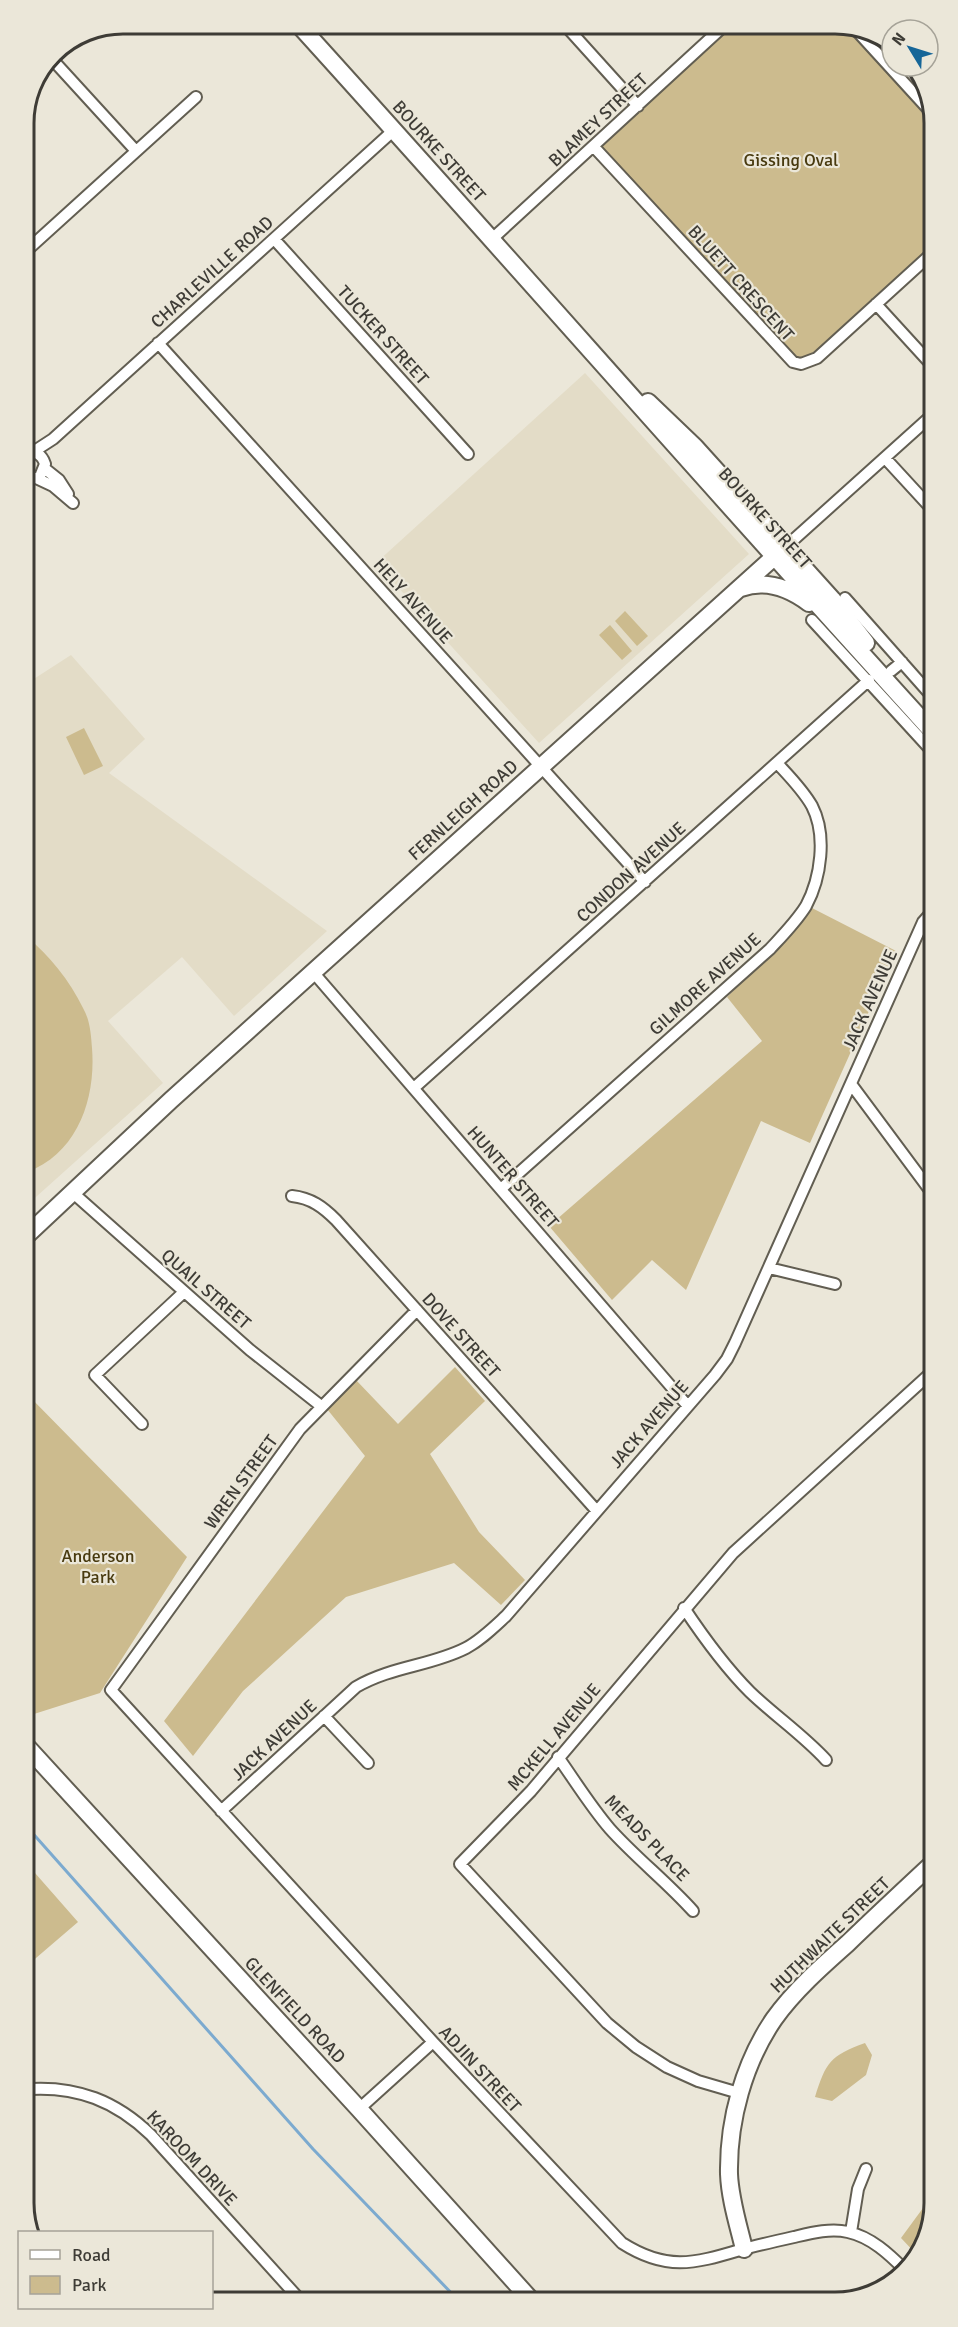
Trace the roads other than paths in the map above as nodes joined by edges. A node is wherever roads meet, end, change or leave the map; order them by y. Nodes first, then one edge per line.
1 (307, 34) edge
2 (574, 35) edge
3 (714, 35) edge
4 (865, 40) edge
5 (57, 65) edge
6 (196, 97) dead end
7 (921, 101) edge
8 (638, 106) junction
9 (394, 130) junction
10 (594, 147) junction
11 (136, 152) junction
12 (274, 239) junction
13 (492, 239) junction
14 (35, 242) edge
15 (924, 262) edge
16 (876, 304) junction
17 (158, 343) junction
18 (924, 356) edge
19 (924, 422) edge
20 (53, 439) junction
21 (35, 448) edge
22 (468, 454) dead end
23 (35, 458) edge
24 (885, 458) junction
25 (44, 464) junction
26 (35, 473) edge
27 (35, 479) edge
28 (924, 500) edge
29 (780, 552) junction
30 (736, 591) junction
31 (845, 598) dead end
32 (812, 620) dead end
33 (850, 640) junction
34 (896, 667) junction
35 (869, 680) junction
36 (924, 689) edge
37 (924, 706) edge
38 (924, 722) edge
39 (924, 742) edge
40 (777, 763) junction
41 (541, 766) junction
42 (645, 882) junction
43 (924, 921) edge
44 (313, 972) junction
45 (851, 1084) junction
46 (415, 1088) junction
47 (924, 1182) edge
48 (502, 1188) junction
49 (72, 1192) junction
50 (292, 1196) dead end
51 (34, 1228) edge
52 (769, 1268) junction
53 (835, 1284) dead end
54 (184, 1292) junction
55 (417, 1310) junction
56 (924, 1379) edge
57 (687, 1405) junction
58 (321, 1406) junction
59 (142, 1424) dead end
60 (596, 1510) junction
61 (684, 1608) junction
62 (111, 1690) joint
63 (324, 1716) junction
64 (34, 1755) edge
65 (558, 1757) junction
66 (826, 1760) dead end
67 (368, 1763) dead end
68 (221, 1811) junction
69 (924, 1871) edge
70 (693, 1911) dead end
71 (433, 2042) junction
72 (34, 2090) edge
73 (739, 2093) junction
74 (359, 2109) junction
75 (866, 2169) dead end
76 (851, 2232) junction
77 (744, 2249) junction
78 (899, 2264) edge
79 (293, 2292) edge
80 (524, 2292) edge

1 - 9 main road, BOURKE STREET
2 - 8 street
3 - 8 street, BLAMEY STREET
4 - 7 street
5 - 11 street
6 - 11 street
8 - 10 street, BLAMEY STREET
9 - 12 street, CHARLEVILLE ROAD
9 - 13 main road, BOURKE STREET
10 - 13 street, BLAMEY STREET
10 - 16 street, BLUETT CRESCENT
11 - 14 street
12 - 17 street, CHARLEVILLE ROAD
12 - 22 street, TUCKER STREET
13 - 29 main road, BOURKE STREET
15 - 16 street, BLUETT CRESCENT
16 - 18 street
17 - 20 street, CHARLEVILLE ROAD
17 - 41 street, HELY AVENUE
19 - 24 street, FERNLEIGH ROAD
20 - 21 street, CHARLEVILLE ROAD
20 - 25 street, CHARLEVILLE ROAD
23 - 25 street
24 - 28 street
24 - 29 street, FERNLEIGH ROAD
25 - 26 street, CHARLEVILLE ROAD
25 - 27 street
29 - 30 main road, FERNLEIGH ROAD
29 - 33 main road, BOURKE STREET
29 - 34 main road, BOURKE STREET
30 - 33 main road
30 - 41 main road, FERNLEIGH ROAD
31 - 34 street, BOURKE STREET
32 - 35 street
33 - 38 main road, BOURKE STREET
34 - 36 street, BOURKE STREET
34 - 37 main road, BOURKE STREET
35 - 39 street
35 - 40 street, CONDON AVENUE
40 - 42 street, CONDON AVENUE
40 - 48 street, GILMORE AVENUE
41 - 42 street, HELY AVENUE
41 - 44 main road, FERNLEIGH ROAD
42 - 46 street, CONDON AVENUE
43 - 45 street, JACK AVENUE
44 - 46 street, HUNTER STREET
44 - 49 main road, FERNLEIGH ROAD
45 - 47 street
45 - 52 street, JACK AVENUE
46 - 48 street, HUNTER STREET
48 - 57 street, HUNTER STREET
49 - 51 main road, FERNLEIGH ROAD
49 - 54 street, QUAIL STREET
50 - 55 street, DOVE STREET
52 - 53 street
52 - 57 street, JACK AVENUE
54 - 58 street, QUAIL STREET
54 - 59 street
55 - 58 street, WREN STREET
55 - 60 street, DOVE STREET
56 - 61 street, MCKELL AVENUE
57 - 60 street, JACK AVENUE
58 - 62 street, WREN STREET
60 - 63 street, JACK AVENUE
61 - 65 street, MCKELL AVENUE
61 - 66 street
62 - 68 street, ADJIN STREET
63 - 67 street
63 - 68 street, JACK AVENUE
64 - 74 main road, GLENFIELD ROAD
65 - 70 street, MEADS PLACE
65 - 73 street, MCKELL AVENUE
68 - 71 street, ADJIN STREET
69 - 73 main road, HUTHWAITE STREET
71 - 74 street
71 - 77 street, ADJIN STREET
72 - 79 street, KAROOM DRIVE
73 - 77 main road, HUTHWAITE STREET
74 - 80 main road, GLENFIELD ROAD
75 - 76 street
76 - 77 street, ADJIN STREET
76 - 78 street, ADJIN STREET

